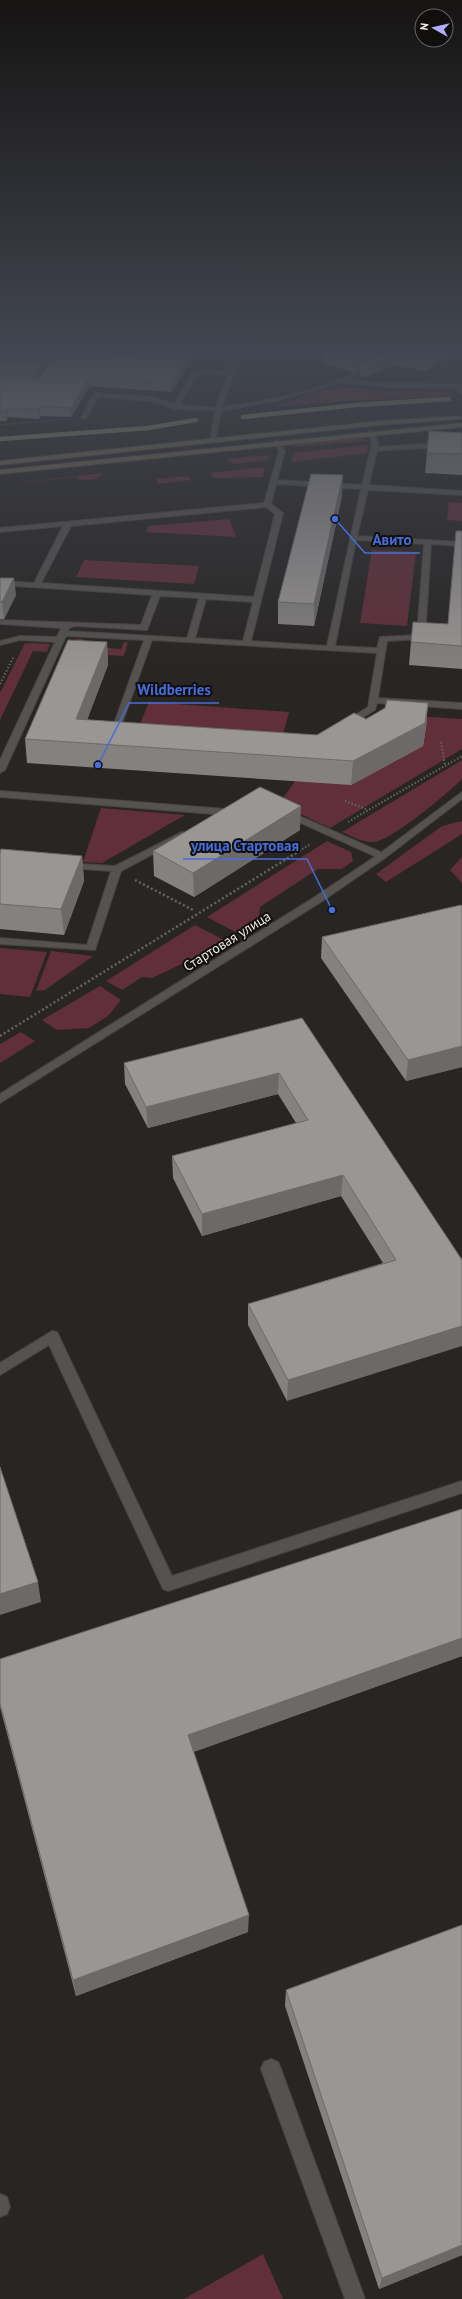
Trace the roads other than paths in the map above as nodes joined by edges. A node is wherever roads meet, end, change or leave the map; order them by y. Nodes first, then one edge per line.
1 (36, 459) edge
2 (117, 459) edge
3 (280, 459) edge
4 (372, 459) edge
5 (0, 463) edge
6 (0, 472) edge
7 (275, 482) junction
8 (365, 487) junction
9 (462, 493) edge
10 (267, 505) junction
11 (68, 524) junction
12 (0, 530) edge
13 (353, 538) junction
14 (428, 542) junction
15 (462, 544) edge
16 (0, 583) edge
17 (36, 586) junction
18 (157, 594) junction
19 (203, 596) junction
20 (257, 600) junction
21 (0, 622) edge
22 (63, 633) junction
23 (149, 638) junction
24 (190, 640) junction
25 (0, 643) edge
26 (246, 644) junction
27 (331, 648) junction
28 (380, 651) junction
29 (374, 700) junction
30 (462, 706) edge
31 (340, 729) edge
32 (121, 736) edge
33 (0, 770) edge
34 (0, 794) edge
35 (462, 795) edge
36 (243, 805) edge
37 (277, 809) edge
38 (226, 812) junction
39 (205, 822) edge
40 (192, 830) edge
41 (382, 856) junction
42 (60, 864) edge
43 (116, 873) junction
44 (0, 941) edge
45 (0, 1099) edge
46 (0, 1370) edge
47 (462, 1487) edge
48 (271, 2069) dead end
49 (355, 2299) edge

1 - 5 main road
2 - 6 main road
3 - 7 street
4 - 8 street
7 - 8 street
7 - 10 street
8 - 9 street
8 - 13 street
10 - 11 street
10 - 20 street
11 - 12 street
11 - 17 street
13 - 14 street
13 - 27 street
14 - 15 street
14 - 28 street
16 - 17 street
17 - 18 street
18 - 19 street
18 - 22 street
19 - 20 street
19 - 24 street
20 - 26 street
21 - 22 street
22 - 23 street
22 - 25 street
22 - 33 street
23 - 24 street
23 - 32 street
24 - 26 street
26 - 27 street
27 - 28 street
28 - 29 street
29 - 30 street
29 - 31 street
34 - 38 street
35 - 41 street, Стартовая улица
36 - 38 street
37 - 41 street
38 - 39 street
40 - 43 street
41 - 45 street, Стартовая улица
42 - 43 street
43 - 44 street
46 - 47 street
48 - 49 street

